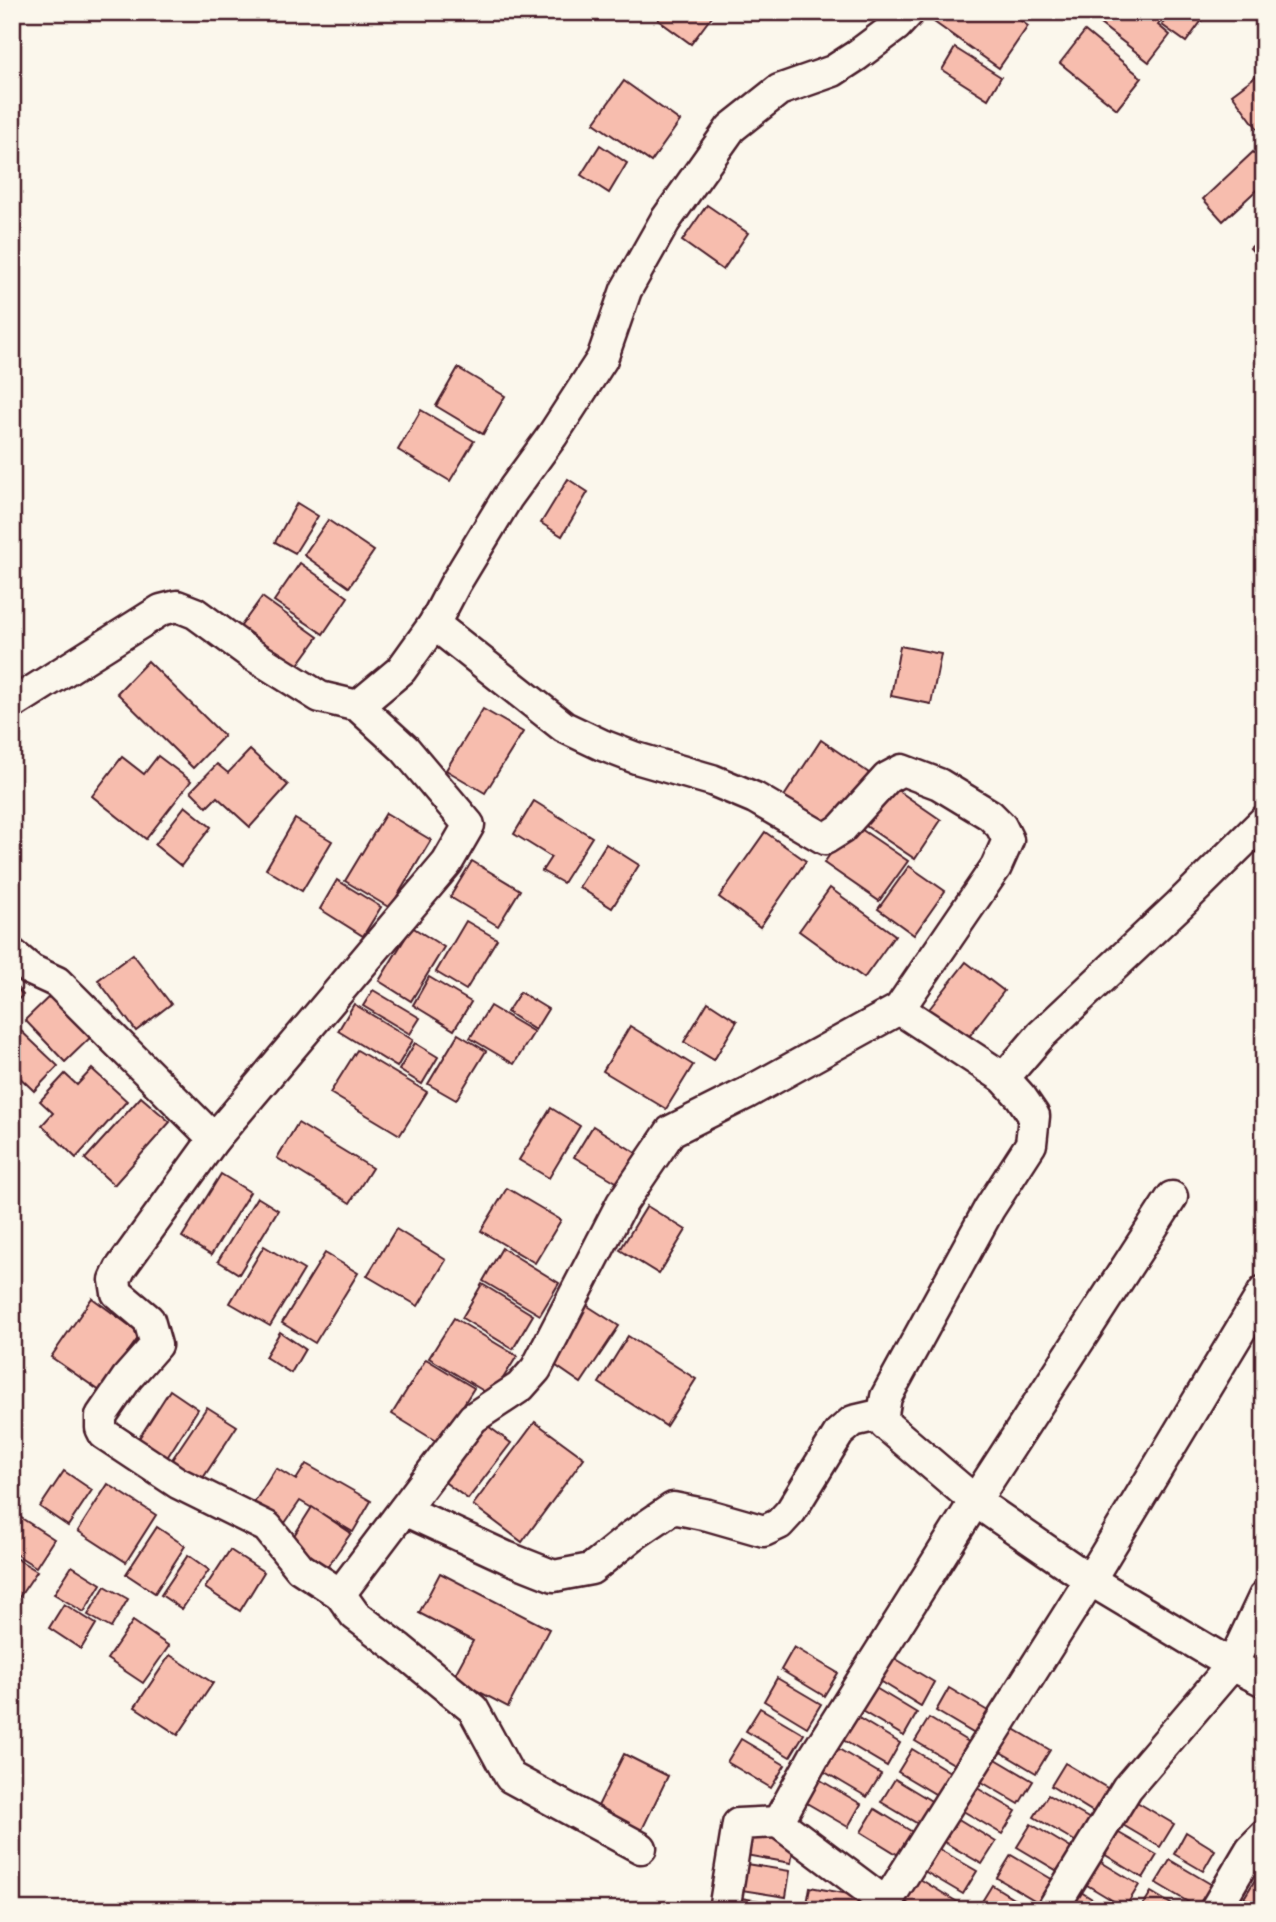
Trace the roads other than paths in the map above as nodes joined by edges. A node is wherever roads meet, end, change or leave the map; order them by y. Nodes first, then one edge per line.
1 (909, 12) edge
2 (434, 624) junction
3 (12, 704) edge
4 (358, 706) junction
5 (1264, 821) edge
6 (12, 954) edge
7 (900, 1009) junction
8 (1004, 1078) junction
9 (214, 1139) junction
10 (1172, 1197) dead end
11 (1264, 1291) edge
12 (883, 1414) junction
13 (975, 1501) junction
14 (404, 1510) junction
15 (1090, 1580) junction
16 (340, 1594) junction
17 (1264, 1597) edge
18 (1232, 1665) junction
19 (1264, 1681) edge
20 (778, 1822) junction
21 (1264, 1836) edge
22 (641, 1848) dead end
23 (885, 1906) edge
24 (724, 1910) edge
25 (1052, 1910) edge
26 (1215, 1910) edge

1 - 2 street
2 - 4 street
2 - 7 street
3 - 4 street
4 - 9 street
5 - 8 street
6 - 9 street
7 - 8 street
7 - 14 street
8 - 12 street
9 - 16 street
10 - 13 street
11 - 15 street
12 - 13 street
12 - 14 street
13 - 15 street
13 - 20 street
14 - 16 street
15 - 18 street
15 - 23 street
16 - 22 street
17 - 18 street
18 - 19 street
18 - 25 street
20 - 23 street
20 - 24 street
21 - 26 street

